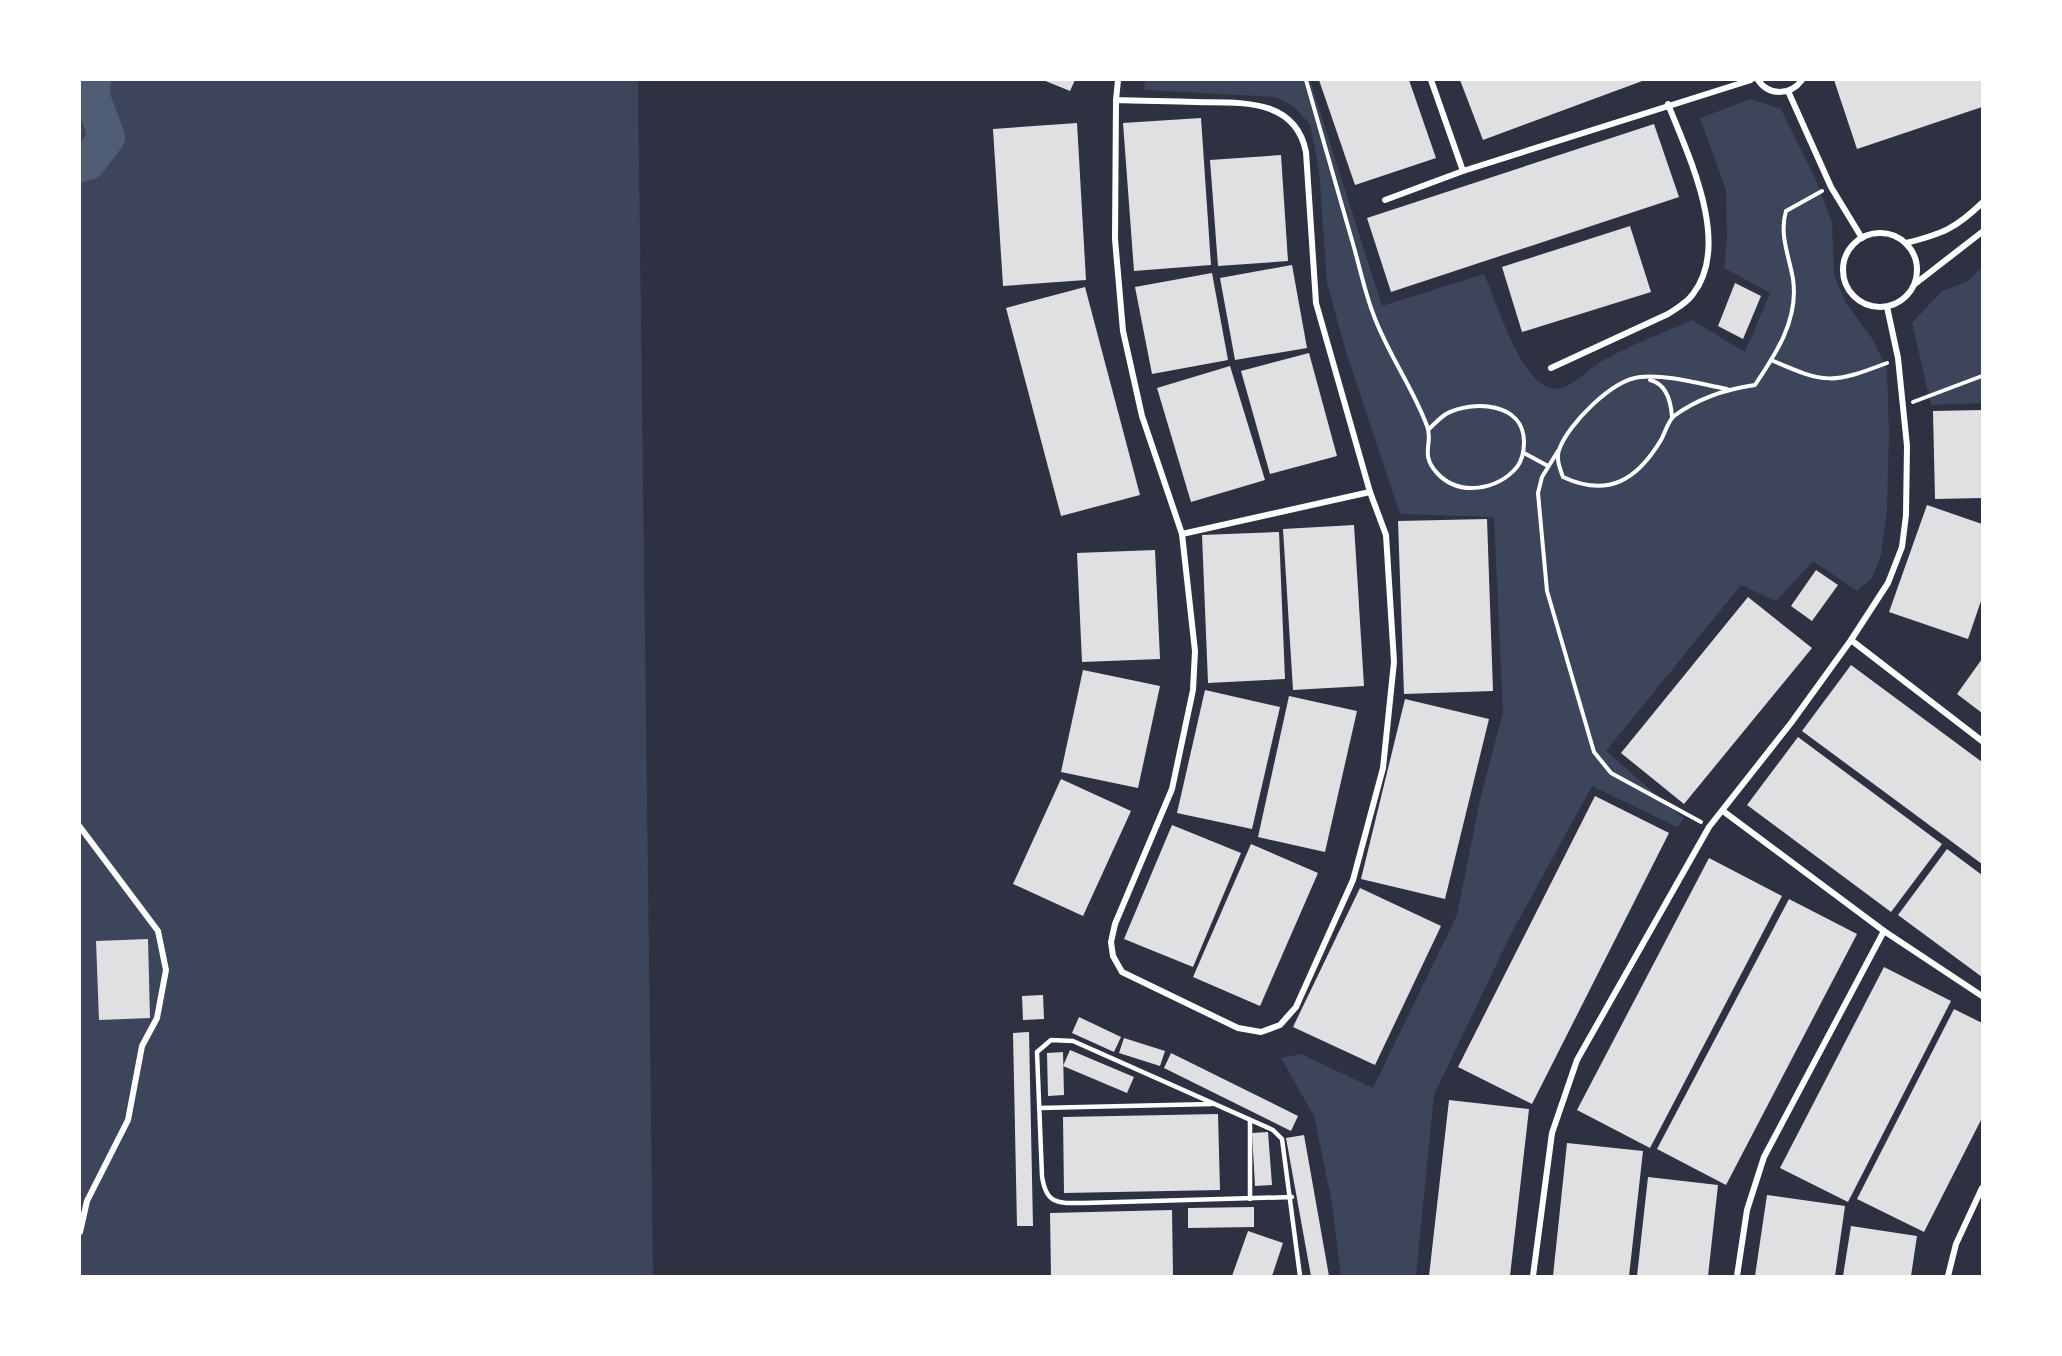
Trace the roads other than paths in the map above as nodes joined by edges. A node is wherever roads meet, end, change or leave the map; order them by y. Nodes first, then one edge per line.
1 (1118, 80) edge
2 (1431, 80) edge
3 (1751, 80) edge
4 (1758, 80) edge
5 (1802, 80) edge
6 (1788, 91) junction
7 (1116, 100) junction
8 (1668, 104) junction
9 (1463, 171) junction
10 (1385, 200) dead end
11 (1983, 203) edge
12 (1983, 232) edge
13 (1862, 238) junction
14 (1906, 243) junction
15 (1915, 284) junction
16 (1887, 307) junction
17 (1551, 368) dead end
18 (1370, 492) junction
19 (1182, 534) junction
20 (1851, 640) junction
21 (1983, 741) edge
22 (1723, 811) junction
23 (80, 827) edge
24 (1884, 931) junction
25 (1983, 996) edge
26 (1214, 1104) junction
27 (1039, 1108) junction
28 (1250, 1120) junction
29 (1983, 1188) edge
30 (1292, 1197) junction
31 (1250, 1199) junction
32 (80, 1232) edge
33 (1300, 1276) edge
34 (1533, 1276) edge
35 (1737, 1276) edge
36 (1948, 1276) edge

1 - 7 street
2 - 9 street
3 - 8 street
4 - 6 street
5 - 6 street
6 - 13 street
7 - 18 street
7 - 19 street
8 - 9 street
8 - 17 street
9 - 10 street
11 - 14 street
12 - 15 street
13 - 14 street
13 - 16 street
14 - 15 street
15 - 16 street
16 - 20 street
18 - 19 street
18 - 19 street
20 - 21 street
20 - 22 street
22 - 24 street
22 - 34 street
23 - 32 street
24 - 25 street
24 - 35 street
26 - 27 lane
26 - 27 lane
26 - 28 lane
27 - 31 lane
28 - 30 lane
28 - 31 lane
29 - 36 street
30 - 31 lane
30 - 33 lane

